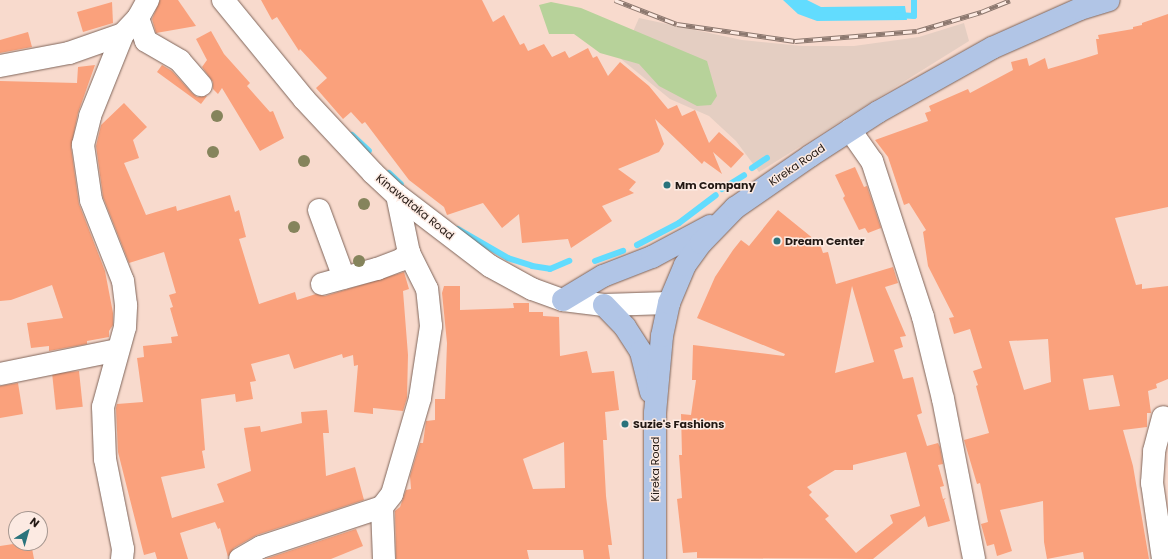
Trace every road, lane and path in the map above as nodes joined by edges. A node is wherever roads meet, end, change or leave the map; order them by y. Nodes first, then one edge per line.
1 (223, 0) edge
2 (1109, 0) edge
3 (143, 9) edge
4 (123, 34) junction
5 (0, 66) edge
6 (201, 85) dead end
7 (850, 130) junction
8 (397, 195) junction
9 (735, 208) junction
10 (319, 210) dead end
11 (409, 253) junction
12 (344, 278) junction
13 (322, 284) dead end
14 (563, 300) junction
15 (669, 303) junction
16 (604, 305) junction
17 (118, 350) junction
18 (0, 374) edge
19 (655, 413) junction
20 (1163, 416) dead end
21 (382, 507) junction
22 (122, 559) edge
23 (240, 559) edge
24 (384, 559) edge
25 (655, 559) edge
26 (974, 559) edge
27 (1163, 559) edge

1 - 8 street, Kinawataka Road
2 - 7 main road, Kireka Road
3 - 4 street
3 - 6 street
4 - 5 street
4 - 17 street
7 - 9 main road, Kireka Road
7 - 26 street
8 - 11 street
8 - 14 street, Kinawataka Road
9 - 14 main road
9 - 15 main road, Kireka Road
10 - 12 street
11 - 12 street
11 - 21 street
12 - 13 street
14 - 16 street, Kinawataka Road
15 - 16 street, Kinawataka Road
15 - 19 main road, Kireka Road
16 - 19 main road
17 - 18 street
17 - 22 street
19 - 25 main road, Kireka Road
20 - 27 street
21 - 23 street
21 - 24 street

